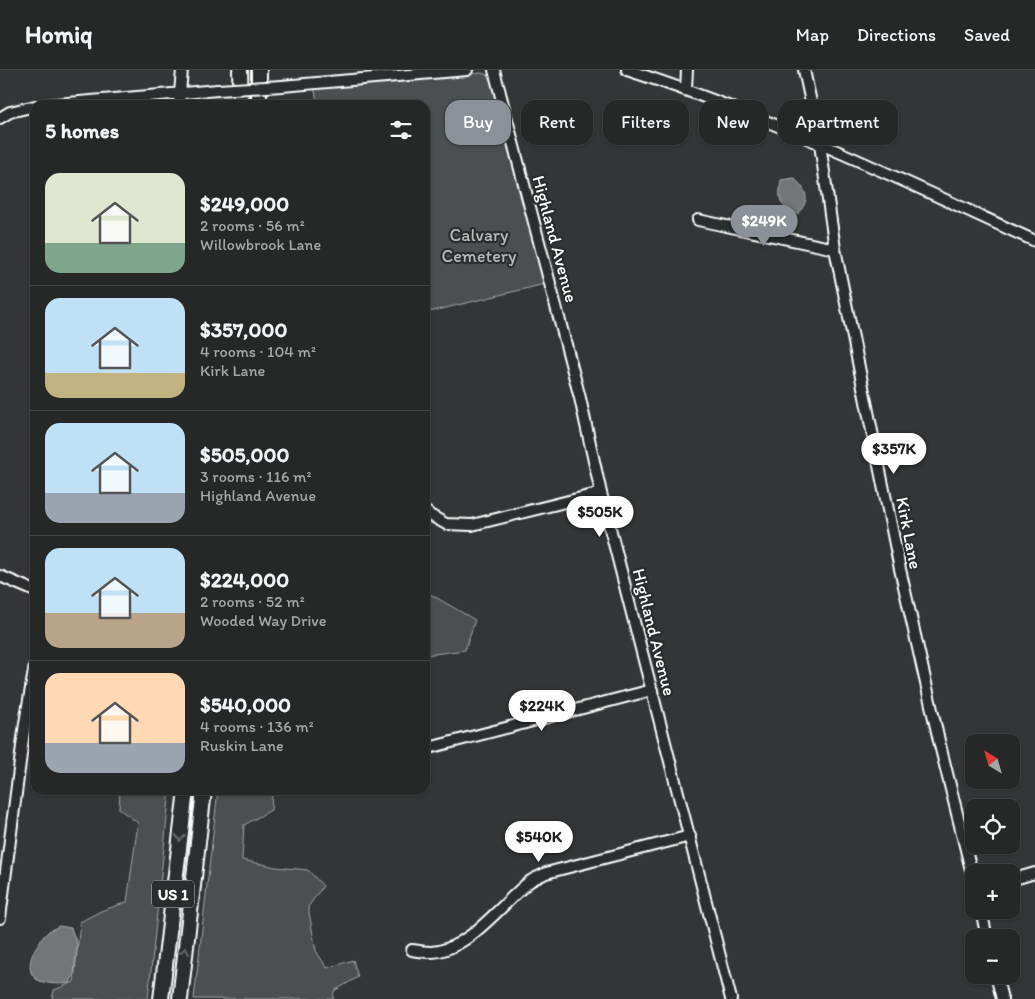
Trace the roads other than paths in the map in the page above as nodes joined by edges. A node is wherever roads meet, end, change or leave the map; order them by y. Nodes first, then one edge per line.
1 (182, 70) edge
2 (240, 70) edge
3 (259, 70) edge
4 (467, 70) edge
5 (494, 70) edge
6 (627, 70) edge
7 (687, 70) edge
8 (804, 70) edge
9 (686, 89) junction
10 (180, 93) junction
11 (101, 100) edge
12 (179, 100) edge
13 (241, 100) edge
14 (259, 100) edge
15 (810, 100) edge
16 (30, 107) edge
17 (0, 118) edge
18 (778, 127) edge
19 (820, 145) edge
20 (822, 145) edge
21 (698, 220) dead end
22 (1035, 241) edge
23 (835, 250) junction
24 (601, 492) junction
25 (430, 515) edge
26 (0, 576) edge
27 (30, 589) edge
28 (652, 690) junction
29 (30, 695) edge
30 (430, 748) edge
31 (185, 795) edge
32 (203, 795) edge
33 (690, 836) junction
34 (970, 864) edge
35 (1035, 873) edge
36 (1020, 877) edge
37 (0, 918) edge
38 (412, 950) dead end
39 (998, 984) edge
40 (161, 999) edge
41 (180, 999) edge
42 (731, 999) edge
43 (1002, 999) edge

1 - 10 street
2 - 13 highway
3 - 14 highway
4 - 10 street, bridge
5 - 24 street, Highland Avenue
6 - 9 street
7 - 9 street
8 - 15 street, Kirk Lane
9 - 18 street
10 - 11 street
10 - 12 street
16 - 17 street
19 - 23 street, Kirk Lane
20 - 22 street
21 - 23 street
23 - 34 street, Kirk Lane
24 - 25 street
24 - 28 street, Highland Avenue
26 - 27 street
28 - 30 street
28 - 33 street, Highland Avenue
29 - 37 street
31 -> 40 highway, US 1
41 -> 32 highway, US 1
33 - 38 street
33 - 42 street, Highland Avenue
35 - 36 street
39 - 43 street

